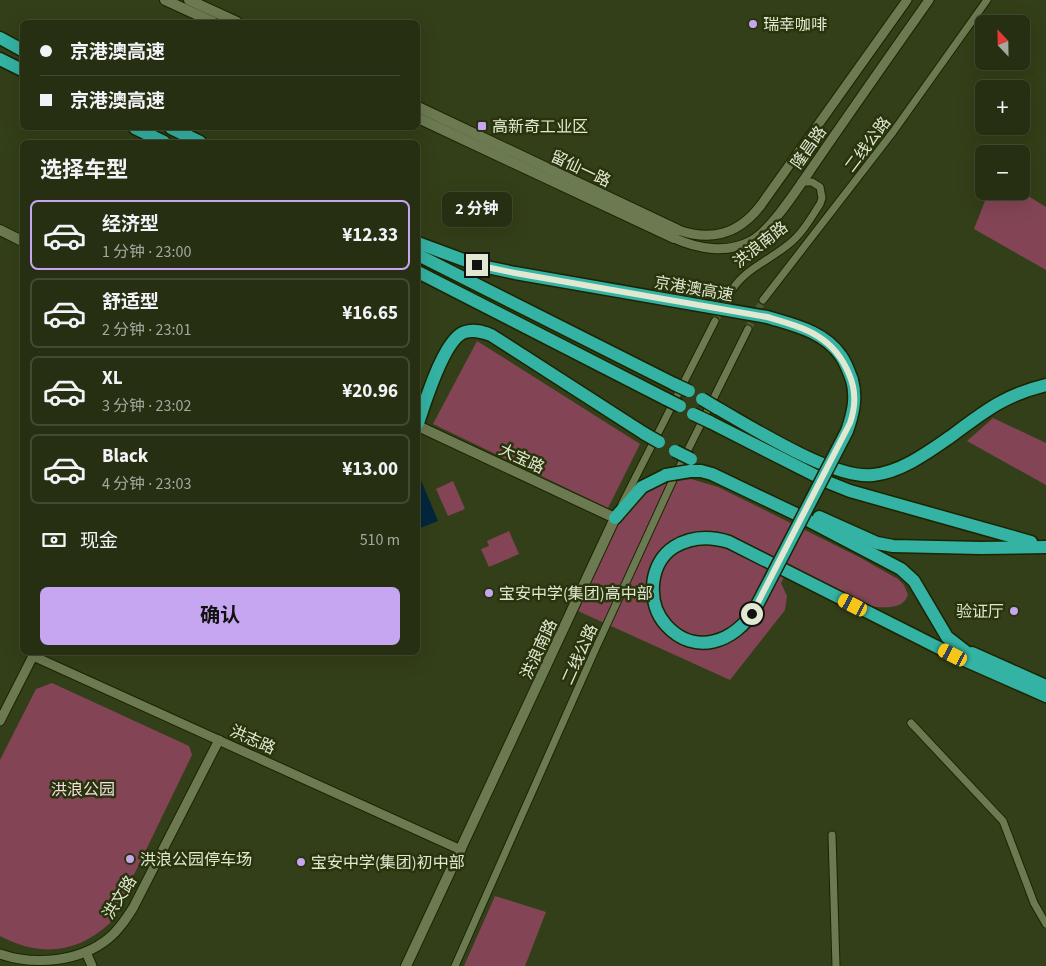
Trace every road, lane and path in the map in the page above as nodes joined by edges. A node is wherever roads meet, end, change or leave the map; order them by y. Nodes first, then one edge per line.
1 (164, 0) edge
2 (189, 0) edge
3 (907, 0) edge
4 (929, 0) edge
5 (987, 0) edge
6 (209, 20) edge
7 (233, 20) edge
8 (0, 38) edge
9 (20, 49) edge
10 (0, 59) edge
11 (20, 69) edge
12 (420, 108) edge
13 (420, 119) edge
14 (139, 130) edge
15 (175, 130) edge
16 (160, 140) edge
17 (196, 140) edge
18 (801, 182) junction
19 (0, 230) edge
20 (676, 234) junction
21 (20, 240) edge
22 (420, 244) edge
23 (420, 256) edge
24 (420, 273) edge
25 (732, 290) tunnel mouth
26 (763, 300) tunnel mouth
27 (715, 321) tunnel mouth
28 (748, 329) tunnel mouth
29 (1046, 385) edge
30 (420, 419) edge
31 (420, 425) edge
32 (690, 465) junction
33 (614, 518) junction
34 (1046, 547) edge
35 (777, 566) edge
36 (777, 566) edge
37 (777, 566) edge
38 (777, 566) edge
39 (963, 649) junction
40 (33, 655) edge
41 (36, 655) edge
42 (991, 672) junction
43 (1046, 686) edge
44 (1046, 696) edge
45 (0, 721) edge
46 (911, 723) dead end
47 (219, 740) junction
48 (832, 835) dead end
49 (461, 850) junction
50 (1046, 924) edge
51 (86, 952) junction
52 (0, 954) edge
53 (92, 966) edge
54 (406, 966) edge
55 (455, 966) edge
56 (836, 966) edge

1 - 6 main road
2 - 7 main road
3 - 20 street, 隆昌路
4 - 18 street, 隆昌路
5 - 26 street, 二线公路
8 - 9 highway
10 - 11 highway
12 - 20 main road, 留仙一路
13 - 20 main road, 留仙一路
14 - 16 highway
15 - 17 highway
18 - 20 street, 隆昌路
18 - 25 street, 洪浪南路
19 - 21 main road
22 - 35 highway, 京港澳高速, bridge
23 - 29 highway, bridge
24 - 34 highway, bridge
27 - 33 street, 洪浪南路
28 - 55 street, 二线公路
30 - 32 highway, bridge
31 - 33 main road, 大宝路
32 - 33 highway, bridge
32 - 34 highway
32 - 39 highway
33 - 49 main road, 洪浪南路
36 - 37 highway, 京港澳高速, bridge
38 - 42 highway, 京港澳高速, bridge
39 - 42 highway
39 - 43 highway
40 - 45 street
41 - 47 street, 洪志路
42 - 44 highway, 京港澳高速
46 - 50 street
47 - 49 street, 洪志路
47 - 51 street, 洪文路
48 - 56 street
49 - 54 main road, 洪浪南路
51 - 52 street, 洪文路
51 - 53 street

